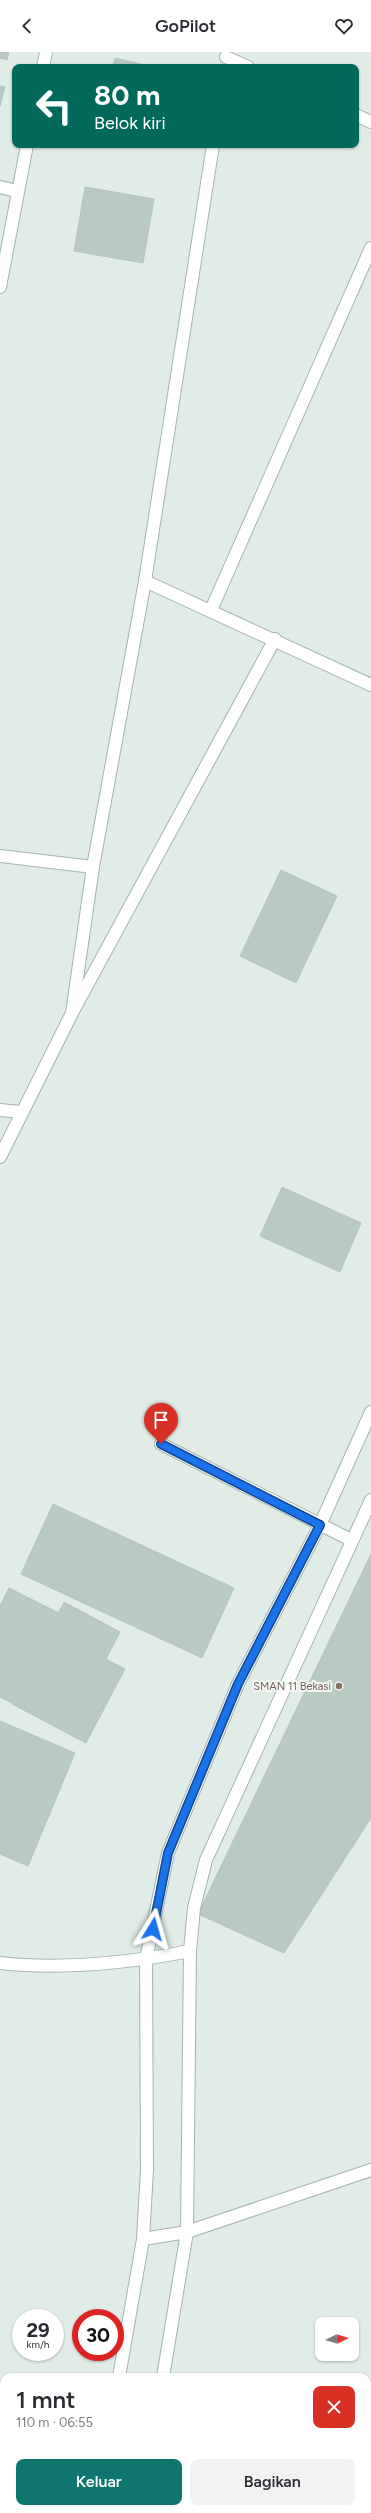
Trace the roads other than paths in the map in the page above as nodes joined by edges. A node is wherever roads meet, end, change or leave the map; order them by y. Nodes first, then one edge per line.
1 (46, 52) edge
2 (226, 59) edge
3 (44, 64) edge
4 (240, 64) edge
5 (359, 116) edge
6 (371, 122) edge
7 (26, 148) edge
8 (213, 148) edge
9 (0, 187) edge
10 (17, 191) junction
11 (371, 248) edge
12 (0, 287) edge
13 (145, 581) junction
14 (211, 610) junction
15 (275, 639) junction
16 (371, 685) edge
17 (0, 856) edge
18 (93, 867) junction
19 (72, 1014) junction
20 (0, 1110) edge
21 (21, 1112) junction
22 (0, 1157) edge
23 (371, 1412) edge
24 (161, 1444) dead end
25 (371, 1500) edge
26 (320, 1525) junction
27 (351, 1540) junction
28 (190, 1951) junction
29 (146, 1959) junction
30 (0, 1963) edge
31 (371, 2170) edge
32 (187, 2232) junction
33 (143, 2239) junction
34 (120, 2373) edge
35 (164, 2373) edge

1 - 3 street
2 - 4 street
5 - 6 street
7 - 10 street
8 - 13 street
9 - 10 street
10 - 12 street
11 - 14 street
13 - 14 street
13 - 18 street
14 - 15 street
15 - 16 street
15 - 19 street
17 - 18 street
18 - 19 street
19 - 21 street
20 - 21 street
21 - 22 street
23 - 26 street
24 - 26 street
25 - 27 street
26 - 27 street
26 - 29 street
27 - 28 street
28 - 29 street
28 - 32 street
29 - 30 street
29 - 33 street
31 - 32 street
32 - 33 street
32 - 35 street
33 - 34 street

